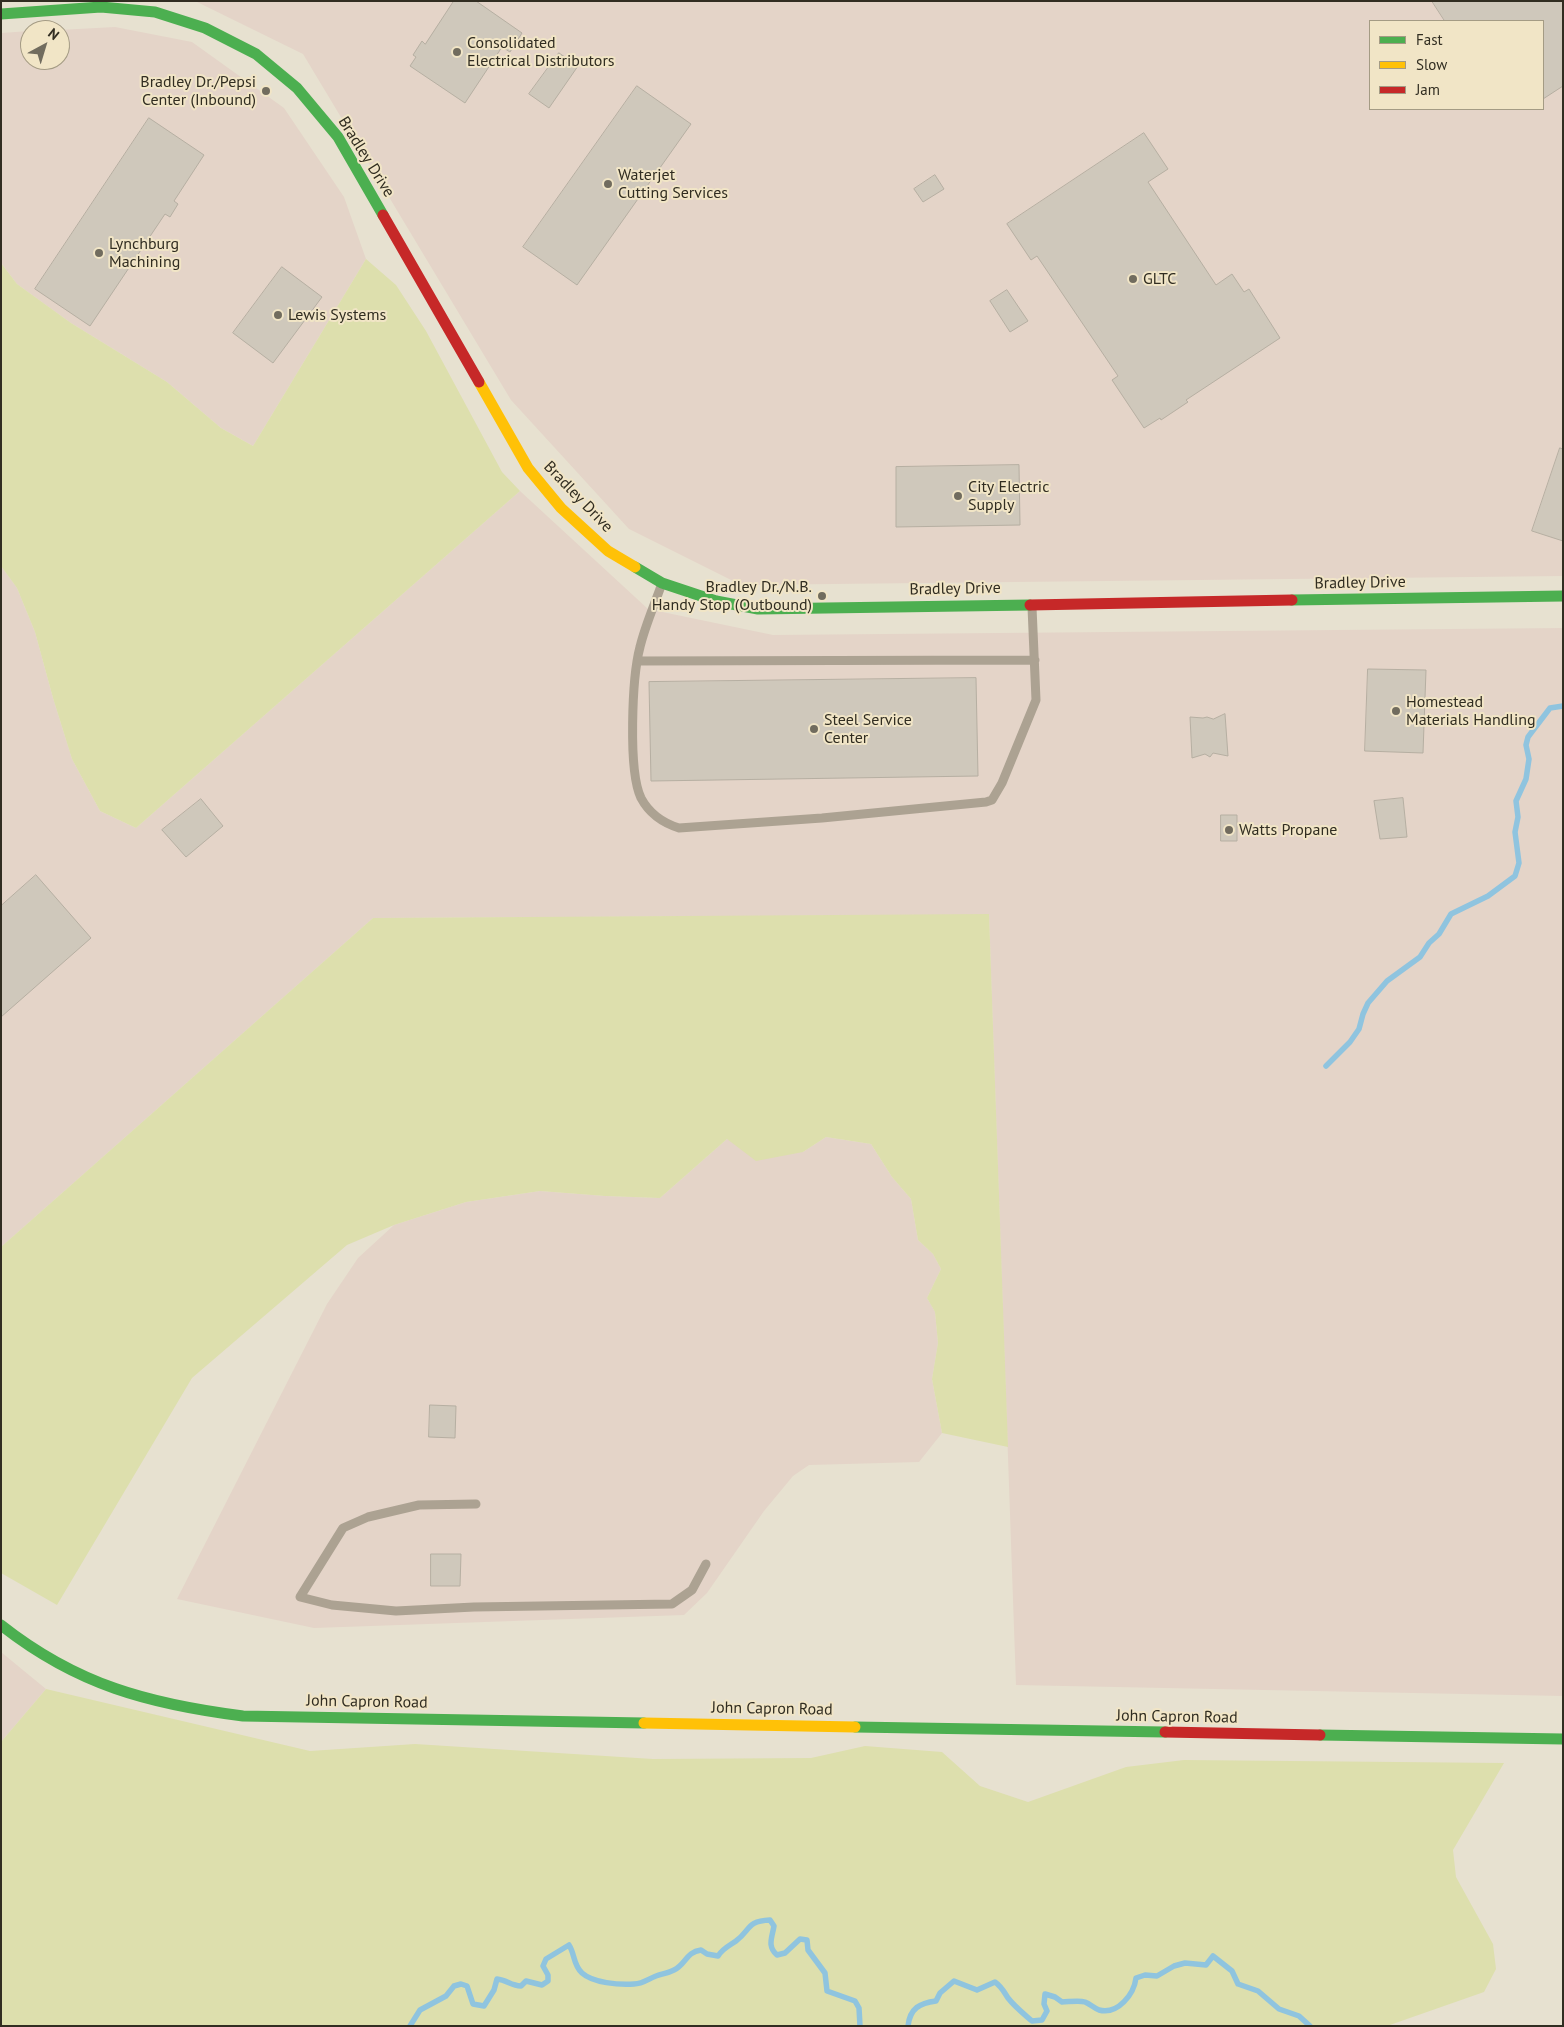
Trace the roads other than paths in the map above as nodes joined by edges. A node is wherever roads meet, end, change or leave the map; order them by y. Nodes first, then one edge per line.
1 (1, 14) edge
2 (662, 583) junction
3 (1563, 596) edge
4 (1032, 604) junction
5 (1035, 660) junction
6 (637, 661) junction
7 (476, 1504) dead end
8 (706, 1564) dead end
9 (1, 1625) edge
10 (1563, 1739) edge

1 - 2 street, Bradley Drive
2 - 4 street, Bradley Drive
2 - 6 lane
3 - 4 street, Bradley Drive
4 - 5 lane
5 - 6 lane
5 - 6 lane
7 - 8 lane
9 - 10 street, John Capron Road

